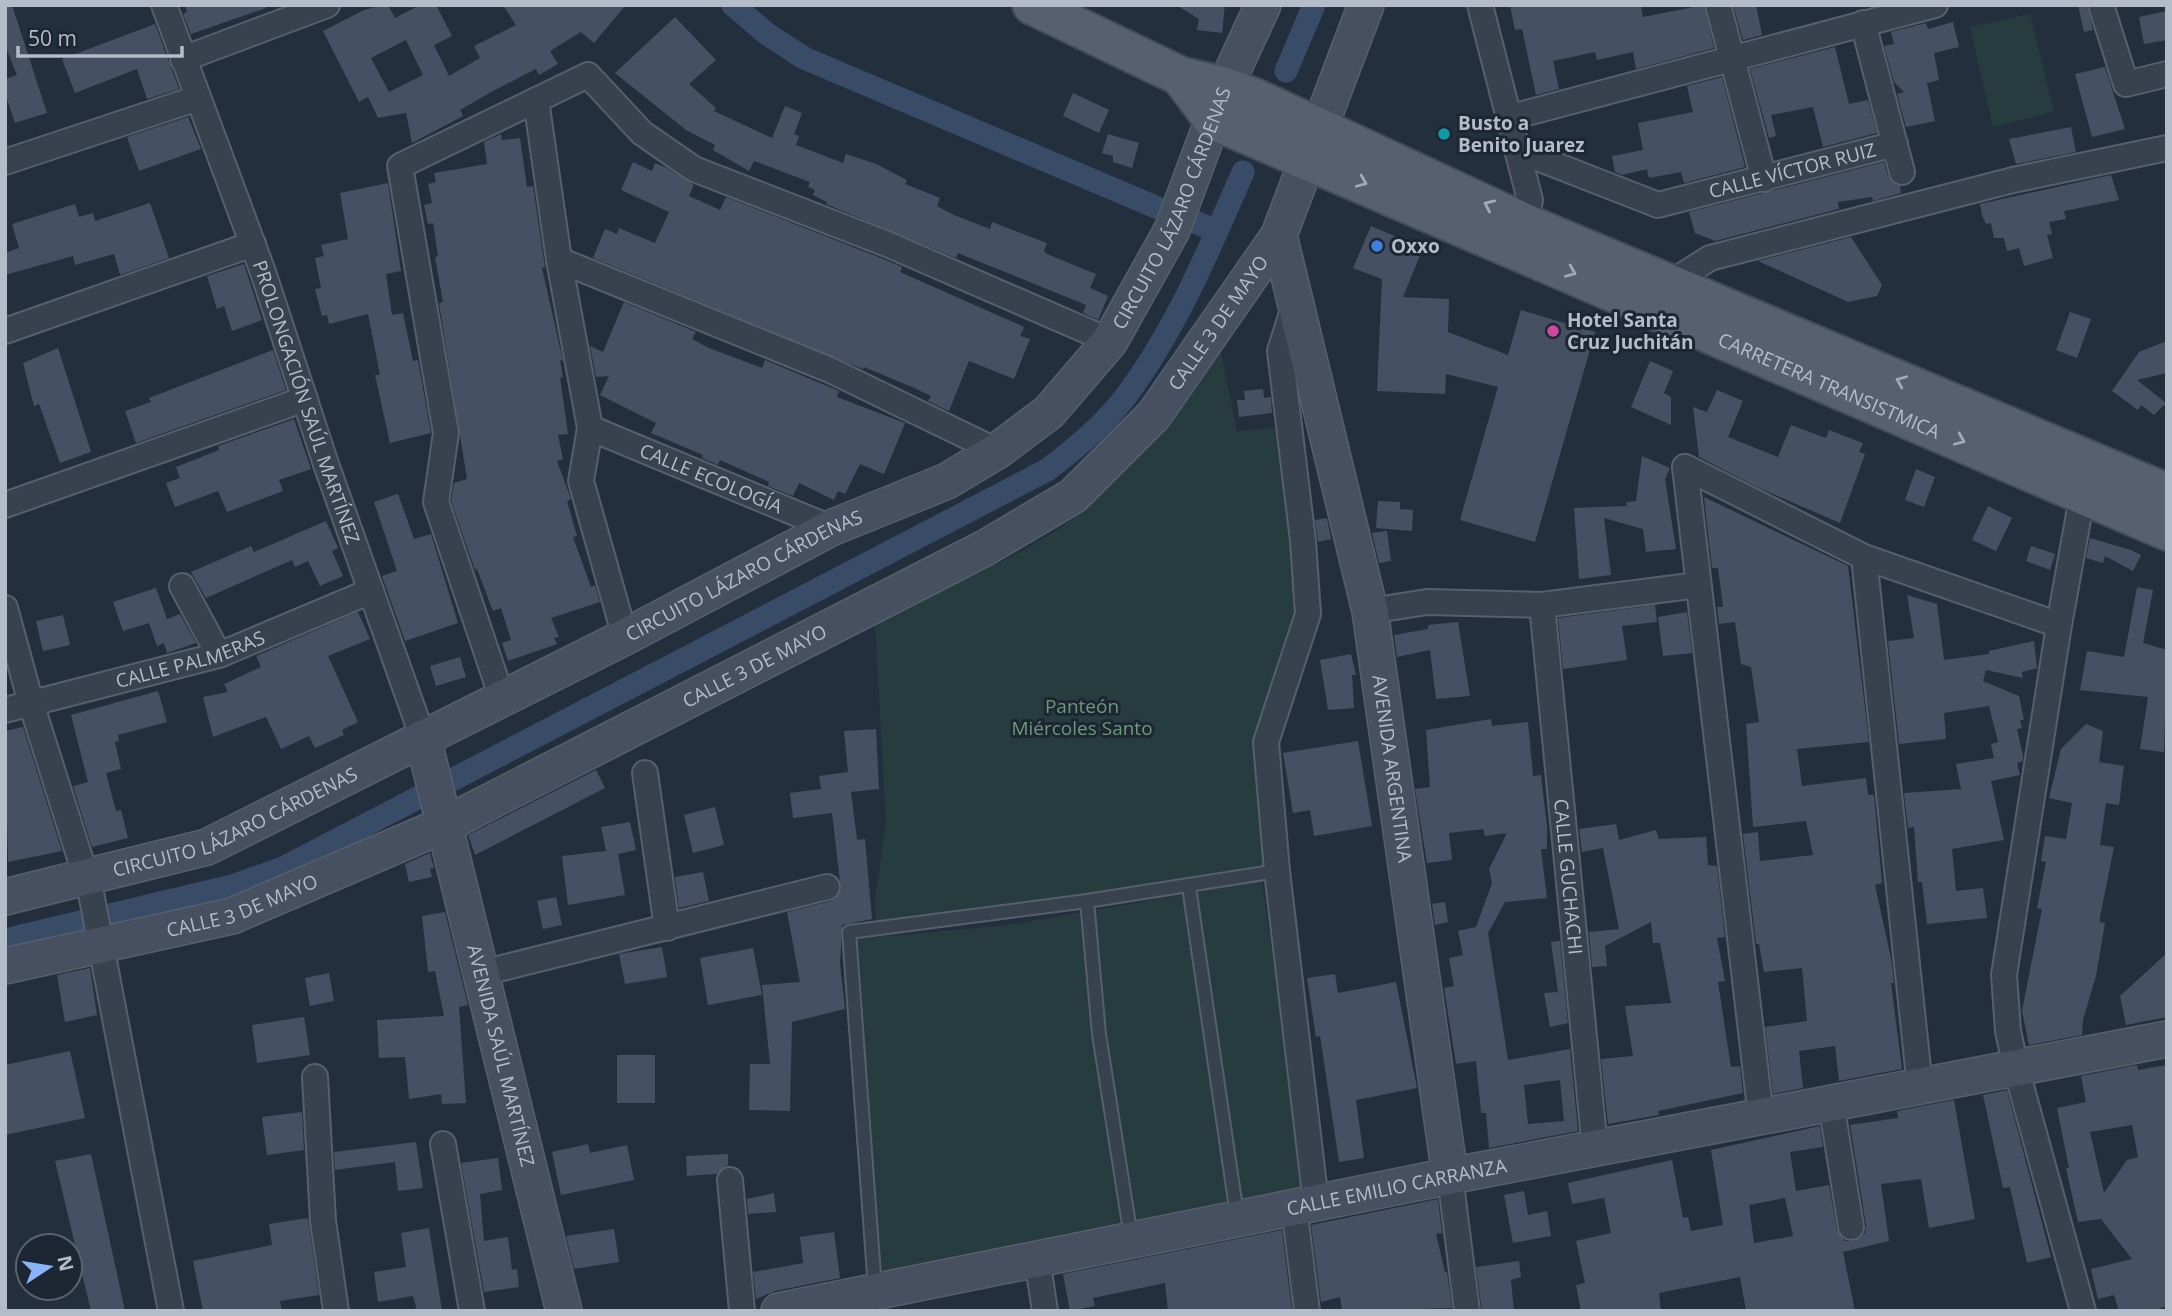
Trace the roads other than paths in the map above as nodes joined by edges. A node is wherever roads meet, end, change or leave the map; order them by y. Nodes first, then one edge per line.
1 (164, 5) edge
2 (327, 5) edge
3 (1032, 5) edge
4 (1263, 5) edge
5 (1366, 5) edge
6 (1480, 5) edge
7 (1718, 5) edge
8 (1935, 5) edge
9 (2101, 5) edge
10 (1904, 9) edge
11 (1863, 23) junction
12 (1731, 58) junction
13 (183, 59) junction
14 (2167, 74) edge
15 (198, 98) junction
16 (536, 100) junction
17 (1233, 109) junction
18 (1508, 118) junction
19 (1309, 140) junction
20 (1895, 144) junction
21 (2167, 148) edge
22 (1517, 150) junction
23 (5, 162) edge
24 (1902, 172) dead end
25 (1764, 179) junction
26 (1279, 235) junction
27 (1522, 236) junction
28 (253, 244) junction
29 (559, 260) junction
30 (1669, 284) junction
31 (1294, 307) junction
32 (5, 331) edge
33 (1110, 341) junction
34 (305, 400) junction
35 (590, 428) junction
36 (998, 451) junction
37 (2086, 476) junction
38 (2167, 493) edge
39 (5, 505) edge
40 (831, 528) junction
41 (2167, 531) edge
42 (1864, 557) junction
43 (1698, 585) junction
44 (183, 586) dead end
45 (371, 591) junction
46 (1542, 605) junction
47 (5, 608) edge
48 (1370, 611) junction
49 (2059, 625) junction
50 (625, 637) junction
51 (219, 655) junction
52 (502, 698) junction
53 (31, 703) junction
54 (5, 709) edge
55 (645, 773) dead end
56 (435, 783) junction
57 (1277, 872) junction
58 (89, 885) junction
59 (827, 887) dead end
60 (1189, 887) junction
61 (5, 897) edge
62 (1087, 901) junction
63 (667, 928) junction
64 (100, 938) junction
65 (5, 966) edge
66 (482, 972) junction
67 (2167, 1039) edge
68 (2016, 1068) junction
69 (315, 1077) dead end
70 (1920, 1087) junction
71 (1831, 1103) junction
72 (1761, 1117) junction
73 (443, 1144) dead end
74 (1595, 1149) junction
75 (1450, 1176) junction
76 (730, 1180) dead end
77 (1305, 1205) junction
78 (1237, 1219) junction
79 (1850, 1227) dead end
80 (1131, 1240) junction
81 (1037, 1259) junction
82 (875, 1293) junction
83 (171, 1311) edge
84 (336, 1311) edge
85 (472, 1311) edge
86 (564, 1311) edge
87 (742, 1311) edge
88 (779, 1311) edge
89 (1045, 1311) edge
90 (1307, 1311) edge
91 (1467, 1311) edge
92 (2083, 1311) edge

1 - 13 street, PROLONGACIÓN SAÚL MARTÍNEZ
2 - 13 street
3 - 17 main road, CARRETERA TRANSISTMICA
4 - 17 street, CIRCUITO LÁZARO CÁRDENAS
5 - 19 street, CALLE 3 DE MAYO
6 - 18 street
7 - 12 street
8 - 10 street
9 - 14 street
10 - 11 street
11 - 12 street
11 - 20 street
12 - 18 street
12 - 25 street
13 - 15 street, PROLONGACIÓN SAÚL MARTÍNEZ
15 - 23 street
15 - 28 street, PROLONGACIÓN SAÚL MARTÍNEZ
16 - 29 street
16 - 33 street
16 - 52 street
17 - 19 main road, CARRETERA TRANSISTMICA
17 - 33 street, CIRCUITO LÁZARO CÁRDENAS
18 - 22 street
19 - 26 street, CALLE 3 DE MAYO
19 - 27 main road, CARRETERA TRANSISTMICA
20 - 24 street
20 - 25 street, CALLE VÍCTOR RUIZ
21 - 30 street
22 - 25 street, CALLE VÍCTOR RUIZ
22 - 27 street
26 - 31 street, AVENIDA ARGENTINA
26 - 56 street, CALLE 3 DE MAYO
27 - 30 main road, CARRETERA TRANSISTMICA
27 -> 37 main road, CARRETERA TRANSISTMICA
28 - 32 street
28 - 34 street, PROLONGACIÓN SAÚL MARTÍNEZ
29 - 35 street
29 - 36 street
37 -> 30 main road, CARRETERA TRANSISTMICA
31 - 48 street, AVENIDA ARGENTINA
31 - 57 street
33 - 36 street, CIRCUITO LÁZARO CÁRDENAS
34 - 39 street
34 - 45 street, PROLONGACIÓN SAÚL MARTÍNEZ
35 - 40 street, CALLE ECOLOGÍA
35 - 50 street
36 - 40 street, CIRCUITO LÁZARO CÁRDENAS
37 - 38 main road, CARRETERA TRANSISTMICA
37 - 41 main road, CARRETERA TRANSISTMICA
37 - 49 street
40 - 50 street, CIRCUITO LÁZARO CÁRDENAS
42 - 43 street
42 - 49 street
42 - 70 street
43 - 46 street
43 - 72 street
44 - 51 street
45 - 51 street, CALLE PALMERAS
45 - 56 street, PROLONGACIÓN SAÚL MARTÍNEZ
46 - 48 street
46 - 74 street, CALLE GUCHACHI
47 - 53 street
48 - 75 street, AVENIDA ARGENTINA
49 - 68 street
50 - 52 street, CIRCUITO LÁZARO CÁRDENAS
51 - 53 street, CALLE PALMERAS
52 - 56 street, CIRCUITO LÁZARO CÁRDENAS
53 - 54 street, CALLE PALMERAS
53 - 58 street
55 - 63 street
56 - 58 street, CIRCUITO LÁZARO CÁRDENAS
56 - 64 street, CALLE 3 DE MAYO
56 - 66 street, AVENIDA SAÚL MARTÍNEZ
57 - 60 lane
57 - 77 street
58 - 61 street, CIRCUITO LÁZARO CÁRDENAS
58 - 64 street
59 - 63 street
60 - 62 lane
60 - 78 lane
62 - 80 lane
62 - 82 lane
63 - 66 street
64 - 65 street, CALLE 3 DE MAYO
64 - 83 street
66 - 86 street, AVENIDA SAÚL MARTÍNEZ
67 - 68 street, CALLE EMILIO CARRANZA
68 - 70 street, CALLE EMILIO CARRANZA
68 - 92 street
69 - 84 street
70 - 71 street, CALLE EMILIO CARRANZA
71 - 72 street, CALLE EMILIO CARRANZA
71 - 79 street
72 - 74 street, CALLE EMILIO CARRANZA
73 - 85 street
74 - 75 street, CALLE EMILIO CARRANZA
75 - 77 street, CALLE EMILIO CARRANZA
75 - 91 street, AVENIDA ARGENTINA
76 - 87 street
77 - 78 street, CALLE EMILIO CARRANZA
77 - 90 street
78 - 80 street, CALLE EMILIO CARRANZA
80 - 81 street, CALLE EMILIO CARRANZA
81 - 82 street, CALLE EMILIO CARRANZA
81 - 89 street
82 - 88 street, CALLE EMILIO CARRANZA

